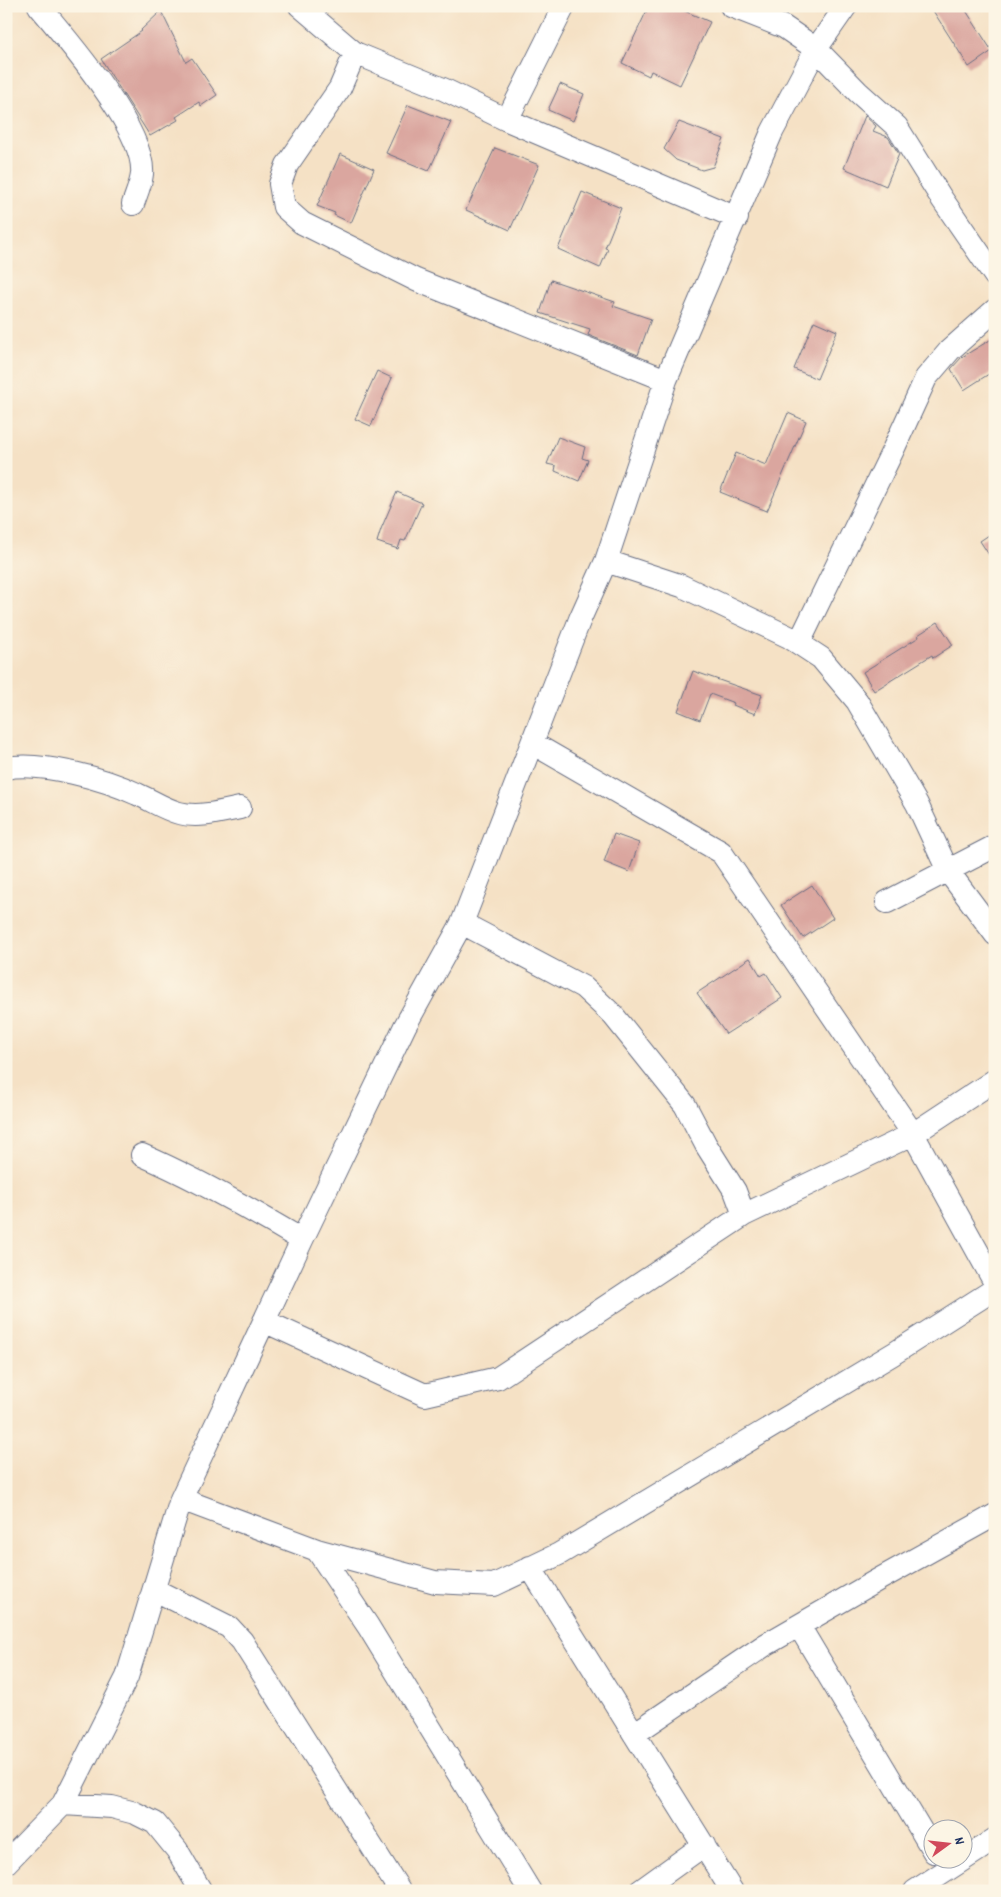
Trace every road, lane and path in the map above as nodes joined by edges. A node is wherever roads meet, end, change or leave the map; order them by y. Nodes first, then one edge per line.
1 (39, 6) edge
2 (300, 6) edge
3 (564, 6) edge
4 (731, 6) edge
5 (846, 6) edge
6 (816, 50) junction
7 (354, 54) junction
8 (507, 120) junction
9 (133, 204) dead end
10 (737, 218) junction
11 (995, 276) edge
12 (995, 310) edge
13 (666, 380) junction
14 (606, 562) junction
15 (798, 643) junction
16 (532, 743) junction
17 (6, 768) edge
18 (240, 808) dead end
19 (995, 846) edge
20 (948, 872) junction
21 (887, 902) dead end
22 (462, 923) junction
23 (995, 934) edge
24 (995, 1080) edge
25 (913, 1134) junction
26 (142, 1155) dead end
27 (744, 1216) junction
28 (302, 1240) junction
29 (995, 1283) edge
30 (995, 1289) edge
31 (264, 1322) junction
32 (181, 1499) junction
33 (995, 1515) edge
34 (317, 1550) junction
35 (530, 1567) junction
36 (155, 1590) junction
37 (799, 1626) junction
38 (634, 1734) junction
39 (63, 1804) junction
40 (924, 1835) edge
41 (995, 1839) edge
42 (704, 1845) junction
43 (974, 1850) edge
44 (6, 1863) edge
45 (938, 1870) edge
46 (201, 1891) edge
47 (400, 1891) edge
48 (530, 1891) edge
49 (640, 1891) edge
50 (732, 1891) edge
51 (915, 1891) edge

1 - 9 street
2 - 7 street
3 - 8 street
4 - 6 street
5 - 6 street
6 - 10 street
6 - 11 street
7 - 8 street
7 - 13 street
8 - 10 street
10 - 13 street
12 - 15 street
13 - 14 street
14 - 15 street
14 - 16 street
15 - 20 street
16 - 22 street
16 - 25 street
17 - 18 street
19 - 20 street
20 - 21 street
20 - 23 street
22 - 27 street
22 - 28 street
24 - 25 street
25 - 27 street
25 - 29 street
26 - 28 street
27 - 31 street
28 - 31 street
30 - 35 street
31 - 32 street
32 - 34 street
32 - 36 street
33 - 37 street
34 - 35 street
34 - 48 street
35 - 38 street
36 - 39 street
36 - 47 street
37 - 38 street
37 - 40 street
38 - 42 street
39 - 44 street
39 - 46 street
41 - 43 street
42 - 49 street
42 - 50 street
45 - 51 street

